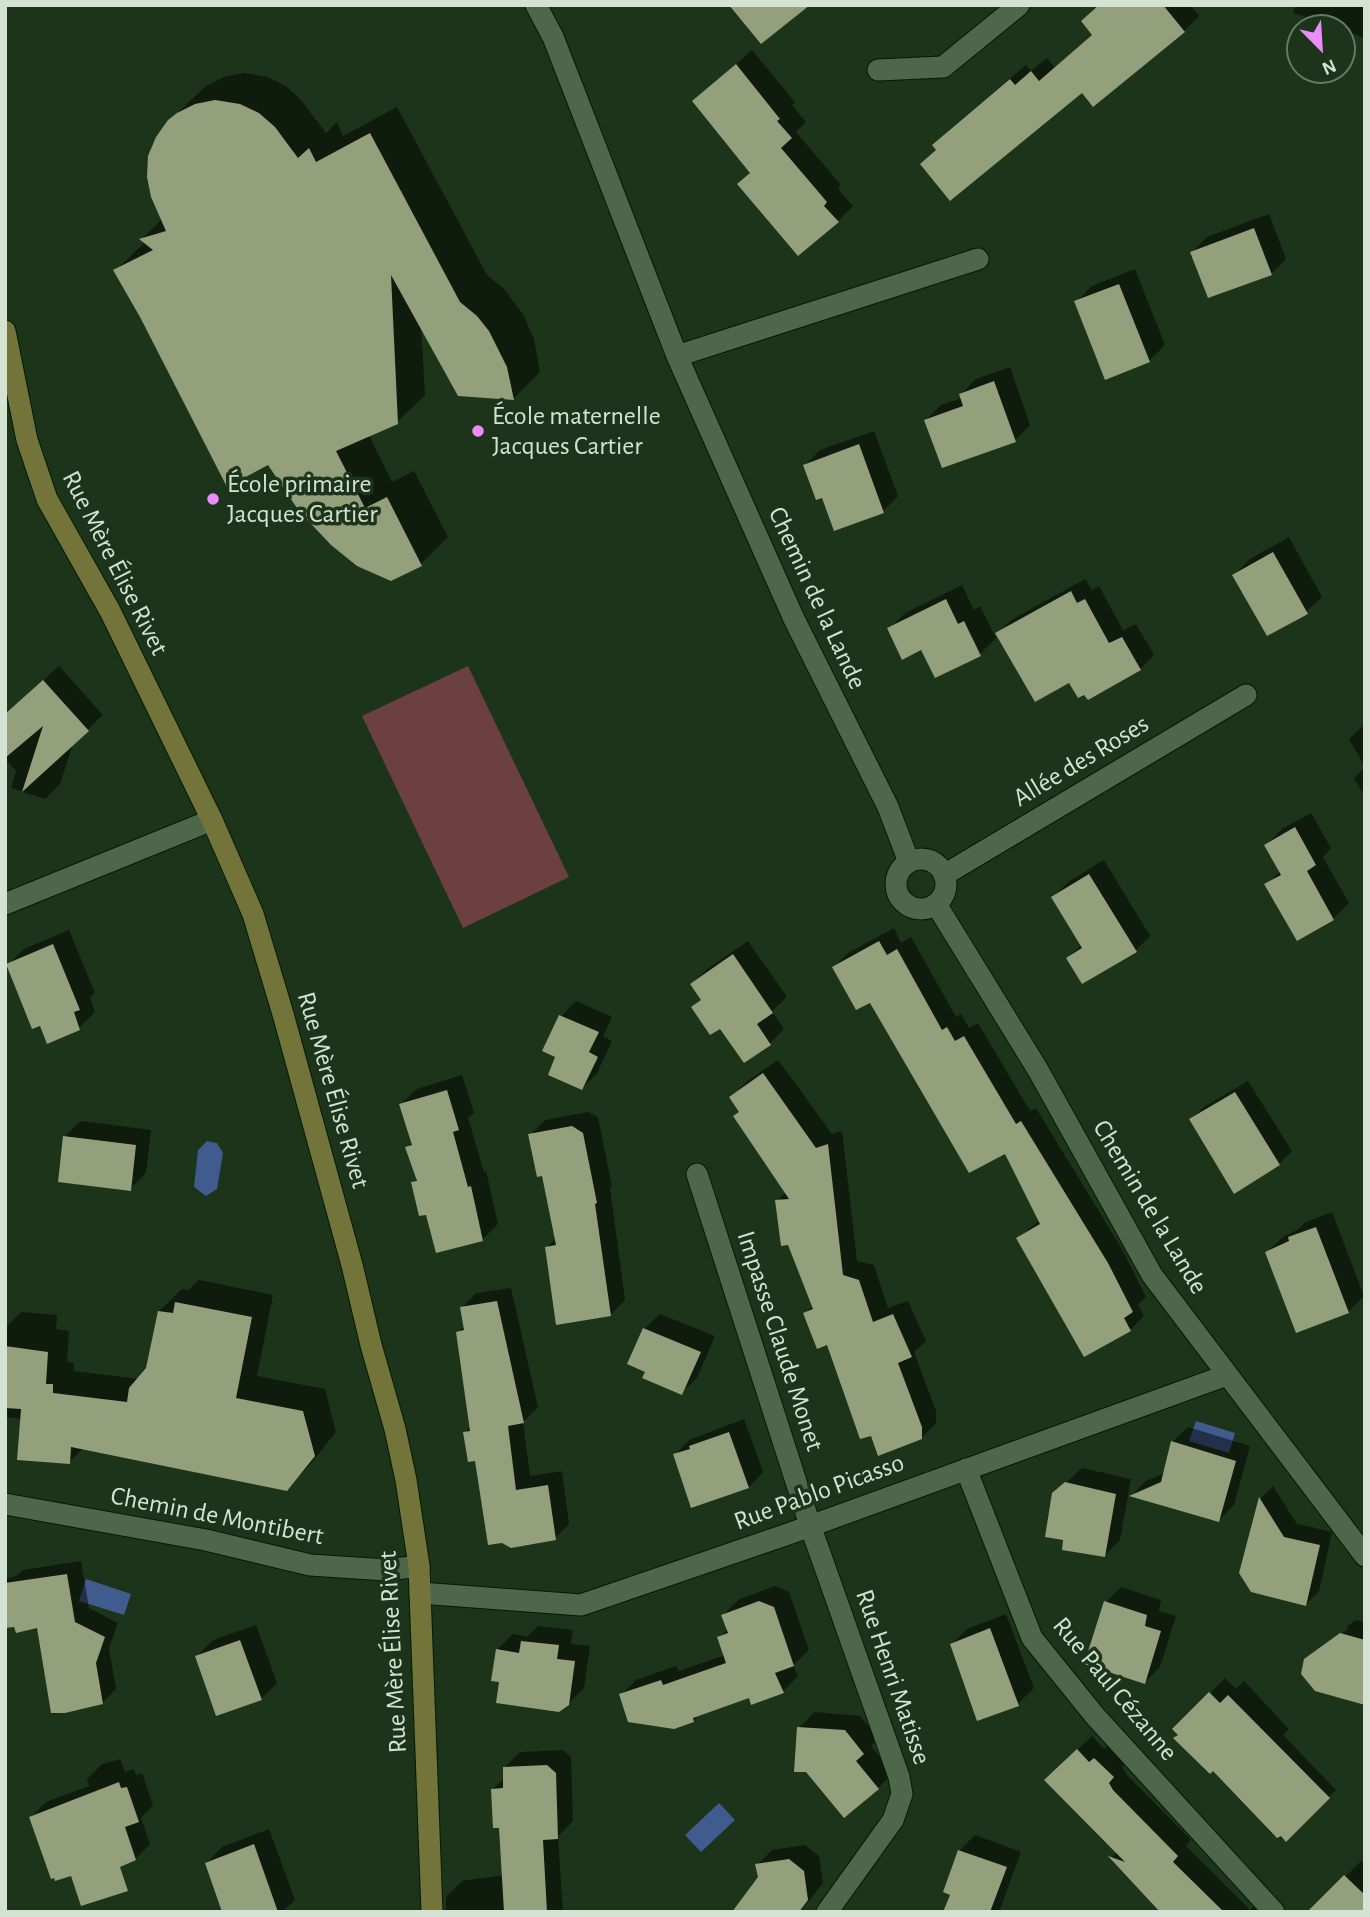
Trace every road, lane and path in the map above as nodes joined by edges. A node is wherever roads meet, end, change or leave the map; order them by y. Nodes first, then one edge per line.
1 (536, 5) edge
2 (1019, 5) edge
3 (878, 70) dead end
4 (978, 259) dead end
5 (5, 331) edge
6 (677, 356) junction
7 (1246, 695) dead end
8 (212, 820) junction
9 (909, 862) junction
10 (944, 875) junction
11 (5, 904) edge
12 (936, 904) junction
13 (697, 1174) dead end
14 (1227, 1375) junction
15 (966, 1469) junction
16 (5, 1504) edge
17 (810, 1525) junction
18 (1365, 1556) edge
19 (419, 1566) junction
20 (420, 1593) junction
21 (432, 1912) edge
22 (827, 1912) edge
23 (1274, 1912) edge

1 - 6 street, Chemin de la Lande
2 - 3 street
4 - 6 street
5 - 8 street, Rue Mère Élise Rivet
6 - 9 street, Chemin de la Lande
7 - 10 street, Allée des Roses
8 - 11 street
8 - 19 street, Rue Mère Élise Rivet
9 - 10 street
9 - 12 street
10 - 12 street
12 - 14 street, Chemin de la Lande
13 - 17 street, Impasse Claude Monet
14 - 15 street, Rue Pablo Picasso
14 - 18 street, Chemin de la Lande
15 - 17 street, Rue Pablo Picasso
15 - 23 street, Rue Paul Cézanne
16 - 19 street, Chemin de Montibert
17 - 20 street, Rue Pablo Picasso
17 - 22 street, Rue Henri Matisse
19 - 20 street, Rue Mère Élise Rivet
20 - 21 street, Rue Mère Élise Rivet

